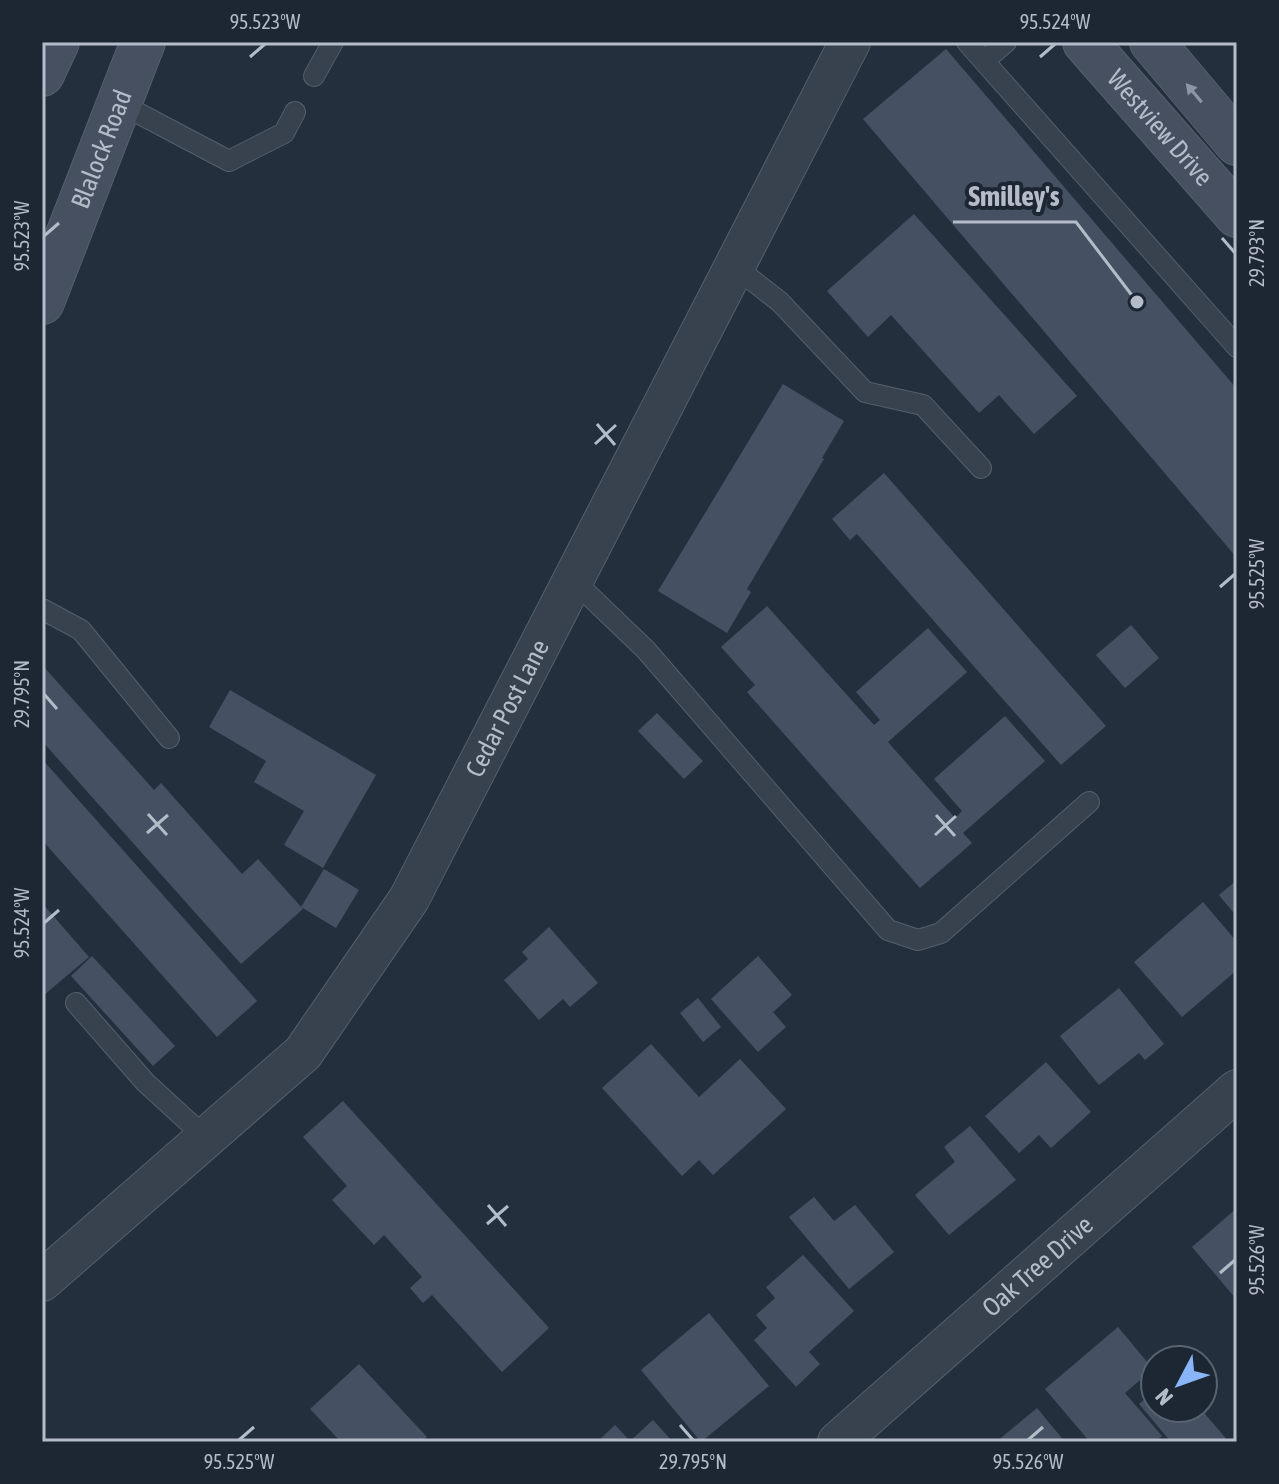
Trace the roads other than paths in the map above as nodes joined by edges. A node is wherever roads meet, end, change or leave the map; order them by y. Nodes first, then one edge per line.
1 (57, 42) edge
2 (333, 42) edge
3 (850, 42) edge
4 (967, 42) edge
5 (1006, 42) edge
6 (1085, 42) edge
7 (1152, 42) edge
8 (136, 45) edge
9 (984, 61) junction
10 (42, 74) edge
11 (314, 76) dead end
12 (119, 103) junction
13 (295, 112) dead end
14 (1237, 143) edge
15 (1237, 215) edge
16 (734, 266) junction
17 (42, 302) edge
18 (1237, 347) edge
19 (981, 468) dead end
20 (573, 580) junction
21 (42, 609) edge
22 (169, 738) dead end
23 (1089, 802) dead end
24 (76, 1003) dead end
25 (1237, 1090) edge
26 (206, 1138) junction
27 (42, 1281) edge
28 (838, 1442) edge

1 - 10 main road
2 - 11 lane
3 - 16 street, Cedar Post Lane
4 - 9 lane
5 - 9 lane
6 - 15 main road, Westview Drive
14 -> 7 main road, Westview Drive
8 - 12 main road, Blalock Road
9 - 18 lane
12 - 13 lane
12 - 17 main road, Blalock Road
16 - 19 lane
16 - 20 street, Cedar Post Lane
20 - 23 lane
20 - 26 street, Cedar Post Lane
21 - 22 lane
24 - 26 lane
25 - 28 street, Oak Tree Drive
26 - 27 street, Cedar Post Lane

